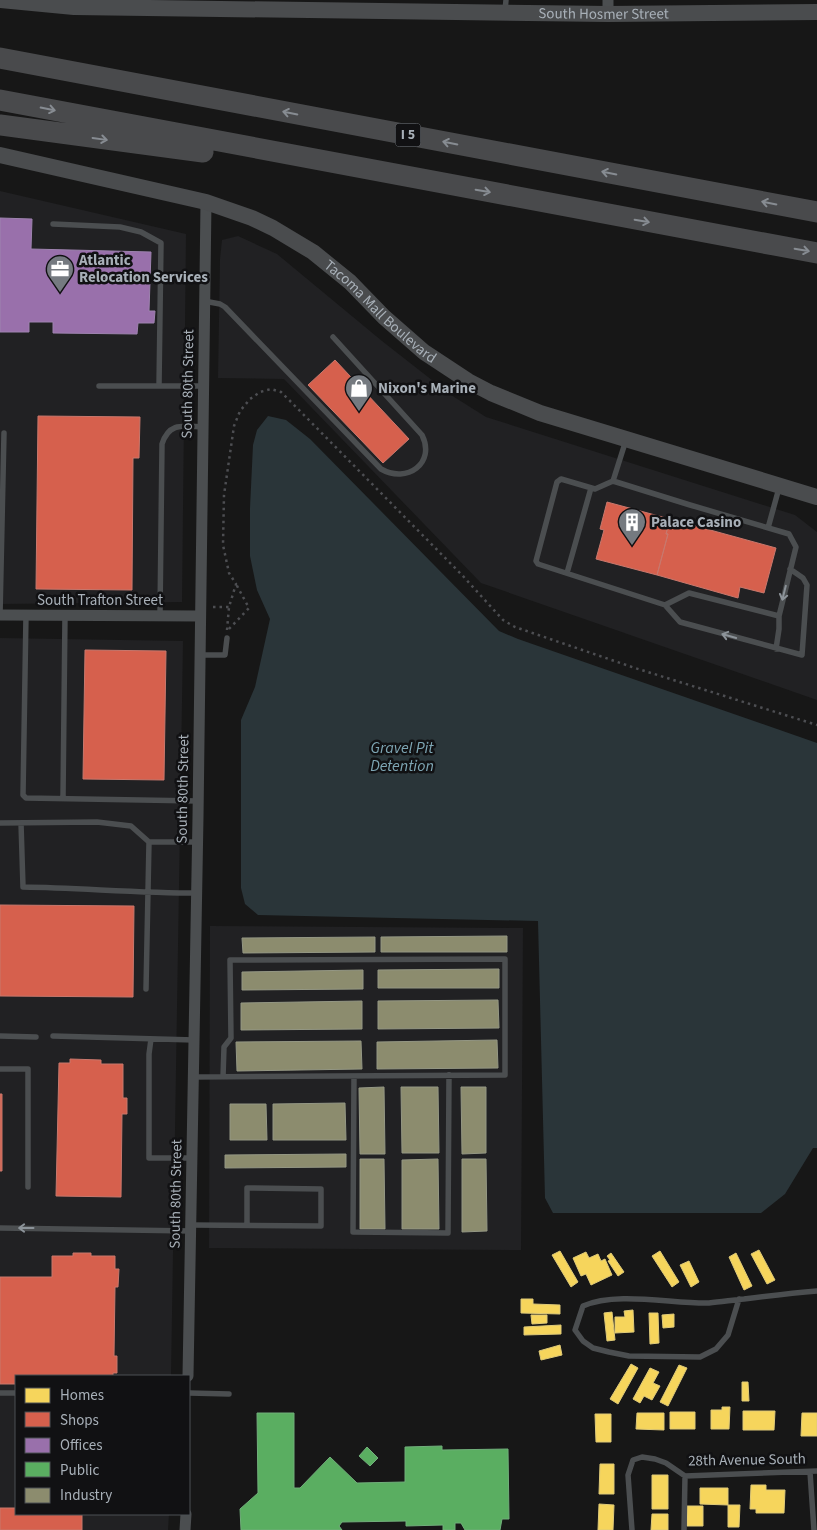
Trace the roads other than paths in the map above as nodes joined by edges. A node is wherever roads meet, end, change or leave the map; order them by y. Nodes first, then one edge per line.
1 (0, 0) edge
2 (210, 4) edge
3 (301, 5) edge
4 (505, 6) edge
5 (608, 7) edge
6 (817, 12) edge
7 (0, 58) edge
8 (0, 100) edge
9 (0, 125) edge
10 (0, 155) edge
11 (393, 175) junction
12 (206, 202) junction
13 (817, 212) edge
14 (53, 224) dead end
15 (817, 253) edge
16 (204, 301) junction
17 (333, 337) dead end
18 (99, 386) dead end
19 (159, 386) junction
20 (203, 386) junction
21 (202, 427) junction
22 (4, 432) dead end
23 (626, 439) junction
24 (613, 481) junction
25 (779, 486) junction
26 (591, 488) junction
27 (817, 497) edge
28 (768, 528) junction
29 (790, 569) junction
30 (567, 573) junction
31 (665, 605) junction
32 (0, 615) edge
33 (26, 615) junction
34 (65, 615) junction
35 (160, 616) junction
36 (200, 616) junction
37 (778, 616) junction
38 (227, 638) road end
39 (776, 649) junction
40 (199, 655) junction
41 (63, 798) junction
42 (198, 800) junction
43 (0, 823) edge
44 (21, 823) junction
45 (149, 842) junction
46 (198, 842) junction
47 (148, 893) junction
48 (197, 893) junction
49 (146, 989) dead end
50 (0, 1036) edge
51 (54, 1036) dead end
52 (36, 1037) dead end
53 (151, 1039) junction
54 (194, 1040) junction
55 (0, 1069) edge
56 (354, 1076) junction
57 (449, 1076) junction
58 (194, 1077) junction
59 (224, 1077) junction
60 (192, 1158) junction
61 (28, 1187) dead end
62 (247, 1225) junction
63 (0, 1228) edge
64 (191, 1228) junction
65 (817, 1291) edge
66 (739, 1299) junction
67 (188, 1375) edge
68 (0, 1393) edge
69 (190, 1393) edge
70 (15, 1394) edge
71 (229, 1394) dead end
72 (817, 1471) edge
73 (810, 1472) junction
74 (685, 1476) junction
75 (186, 1515) edge
76 (185, 1530) edge
77 (632, 1530) edge
78 (684, 1530) edge
79 (814, 1530) edge

1 - 2 main road, South Hosmer Street
2 - 3 main road, South Hosmer Street
3 - 4 main road, South Hosmer Street
4 - 5 main road, South Hosmer Street
5 - 6 main road, South Hosmer Street
13 -> 7 highway, I 5
8 -> 11 highway
9 -> 11 highway
10 - 12 main road, Tacoma Mall Boulevard
11 -> 15 highway
12 - 16 street, South 80th Street
12 - 23 main road, Tacoma Mall Boulevard
14 - 19 lane
16 - 17 lane
16 - 20 street, South 80th Street
18 - 19 lane
19 - 20 lane
20 - 21 street, South 80th Street
21 - 35 lane
21 - 36 street, South 80th Street
22 - 32 lane
23 - 24 lane
23 - 25 main road, Tacoma Mall Boulevard
24 - 26 lane
24 - 28 lane
25 - 27 main road, Tacoma Mall Boulevard
25 - 28 lane
26 - 30 lane
26 - 30 lane
28 - 29 lane
29 -> 37 lane
29 - 39 lane
30 - 31 lane
31 - 37 lane
39 -> 31 lane
32 - 33 street, South Trafton Street
33 - 34 street, South Trafton Street
33 - 41 lane
34 - 35 street, South Trafton Street
34 - 41 lane
35 - 36 street, South Trafton Street
36 - 40 street, South 80th Street
37 - 39 lane
38 - 40 lane
40 - 42 street, South 80th Street
41 - 42 lane
42 - 46 street, South 80th Street
43 - 44 lane
44 - 45 lane
44 - 47 lane
45 - 46 lane
45 - 47 lane
46 - 48 street, South 80th Street
47 - 48 lane
47 - 49 lane
48 - 54 street, South 80th Street
50 - 52 lane
51 - 53 lane
53 - 54 lane
53 - 60 lane
54 - 58 street, South 80th Street
55 - 61 lane
56 - 57 lane
56 - 57 lane
56 - 59 lane
57 - 59 lane
58 - 59 lane
58 - 60 street, South 80th Street
60 - 64 street, South 80th Street
62 - 62 lane
62 - 64 lane
64 -> 63 lane
64 - 67 street, South 80th Street
65 - 66 lane
66 - 66 lane
68 - 70 lane
69 - 71 lane
72 - 73 lane, 28th Avenue South
73 - 74 lane, 28th Avenue South
73 - 79 lane
74 - 77 lane, 28th Avenue South
74 - 78 lane
75 - 76 street

